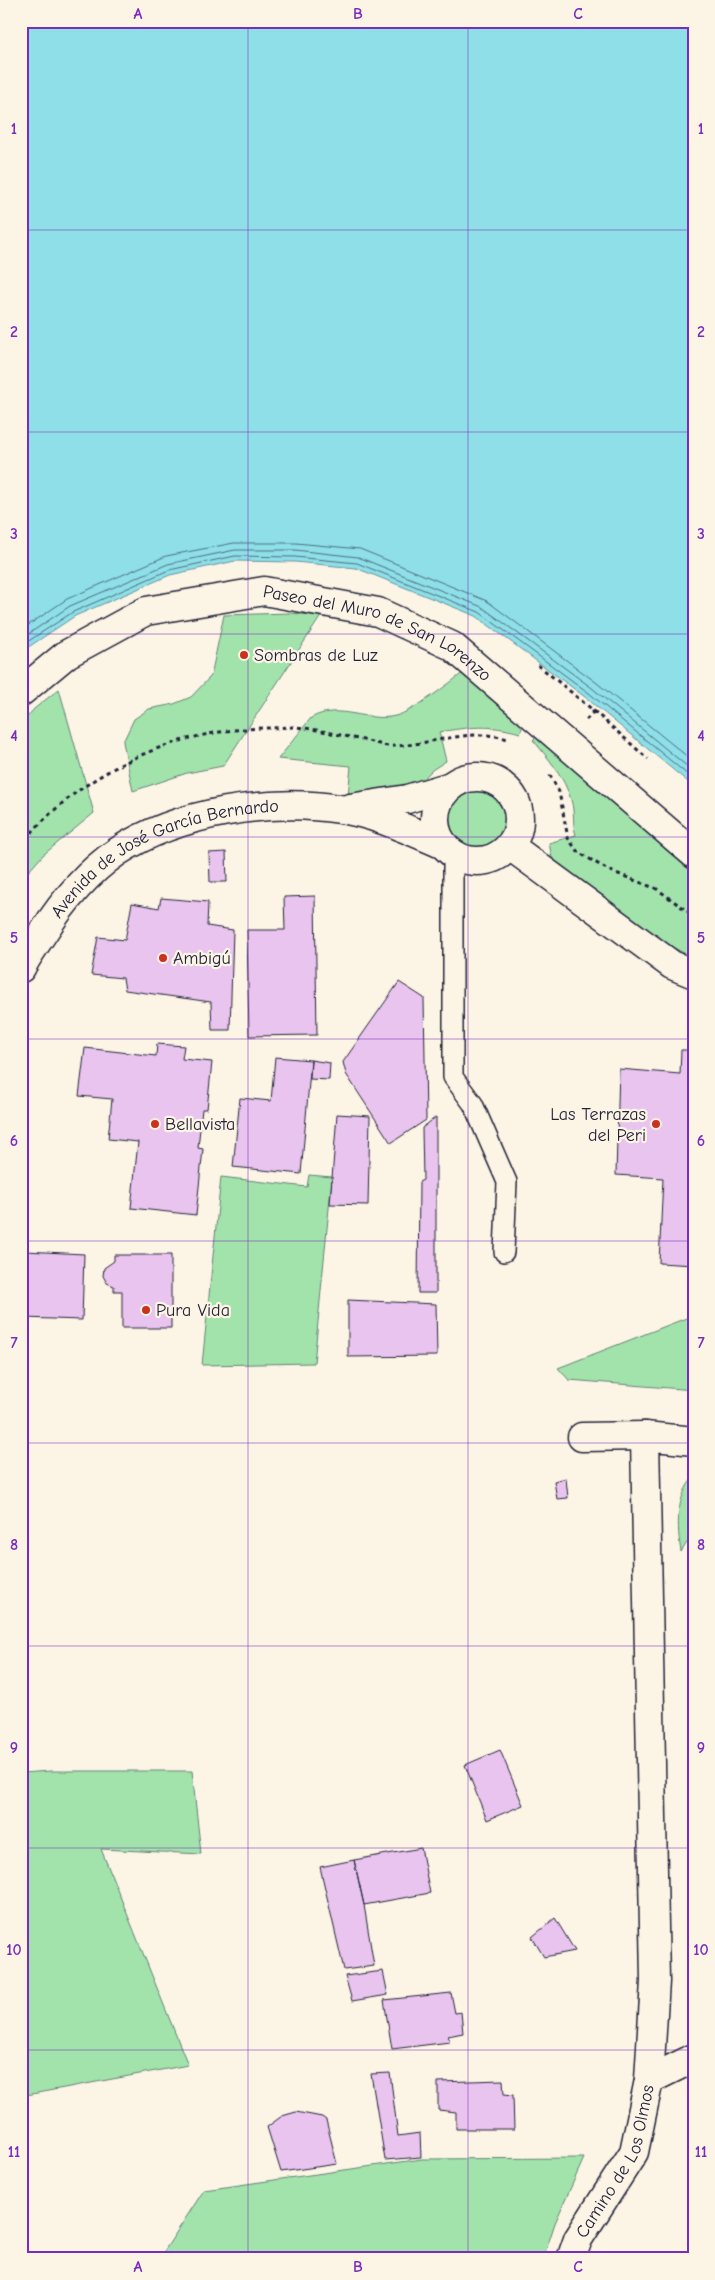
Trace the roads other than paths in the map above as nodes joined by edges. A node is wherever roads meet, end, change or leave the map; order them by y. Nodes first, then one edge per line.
1 (21, 692) edge
2 (450, 786) junction
3 (342, 809) junction
4 (510, 846) junction
5 (448, 849) junction
6 (694, 854) edge
7 (21, 968) edge
8 (694, 974) edge
9 (504, 1252) dead end
10 (645, 1436) junction
11 (582, 1437) dead end
12 (694, 1441) edge
13 (694, 2058) edge
14 (649, 2080) junction
15 (571, 2259) edge

1 - 6 street, Paseo del Muro de San Lorenzo
2 - 3 street, Avenida de José García Bernardo
2 - 4 street
2 - 5 street
3 - 5 street, Avenida de José García Bernardo
3 - 7 street, Avenida de José García Bernardo
4 - 5 street
4 - 8 street
5 - 9 lane
10 - 11 street
10 - 12 street
10 - 14 street
13 - 14 street, Camino de Los Olmos
14 - 15 street, Camino de Los Olmos

